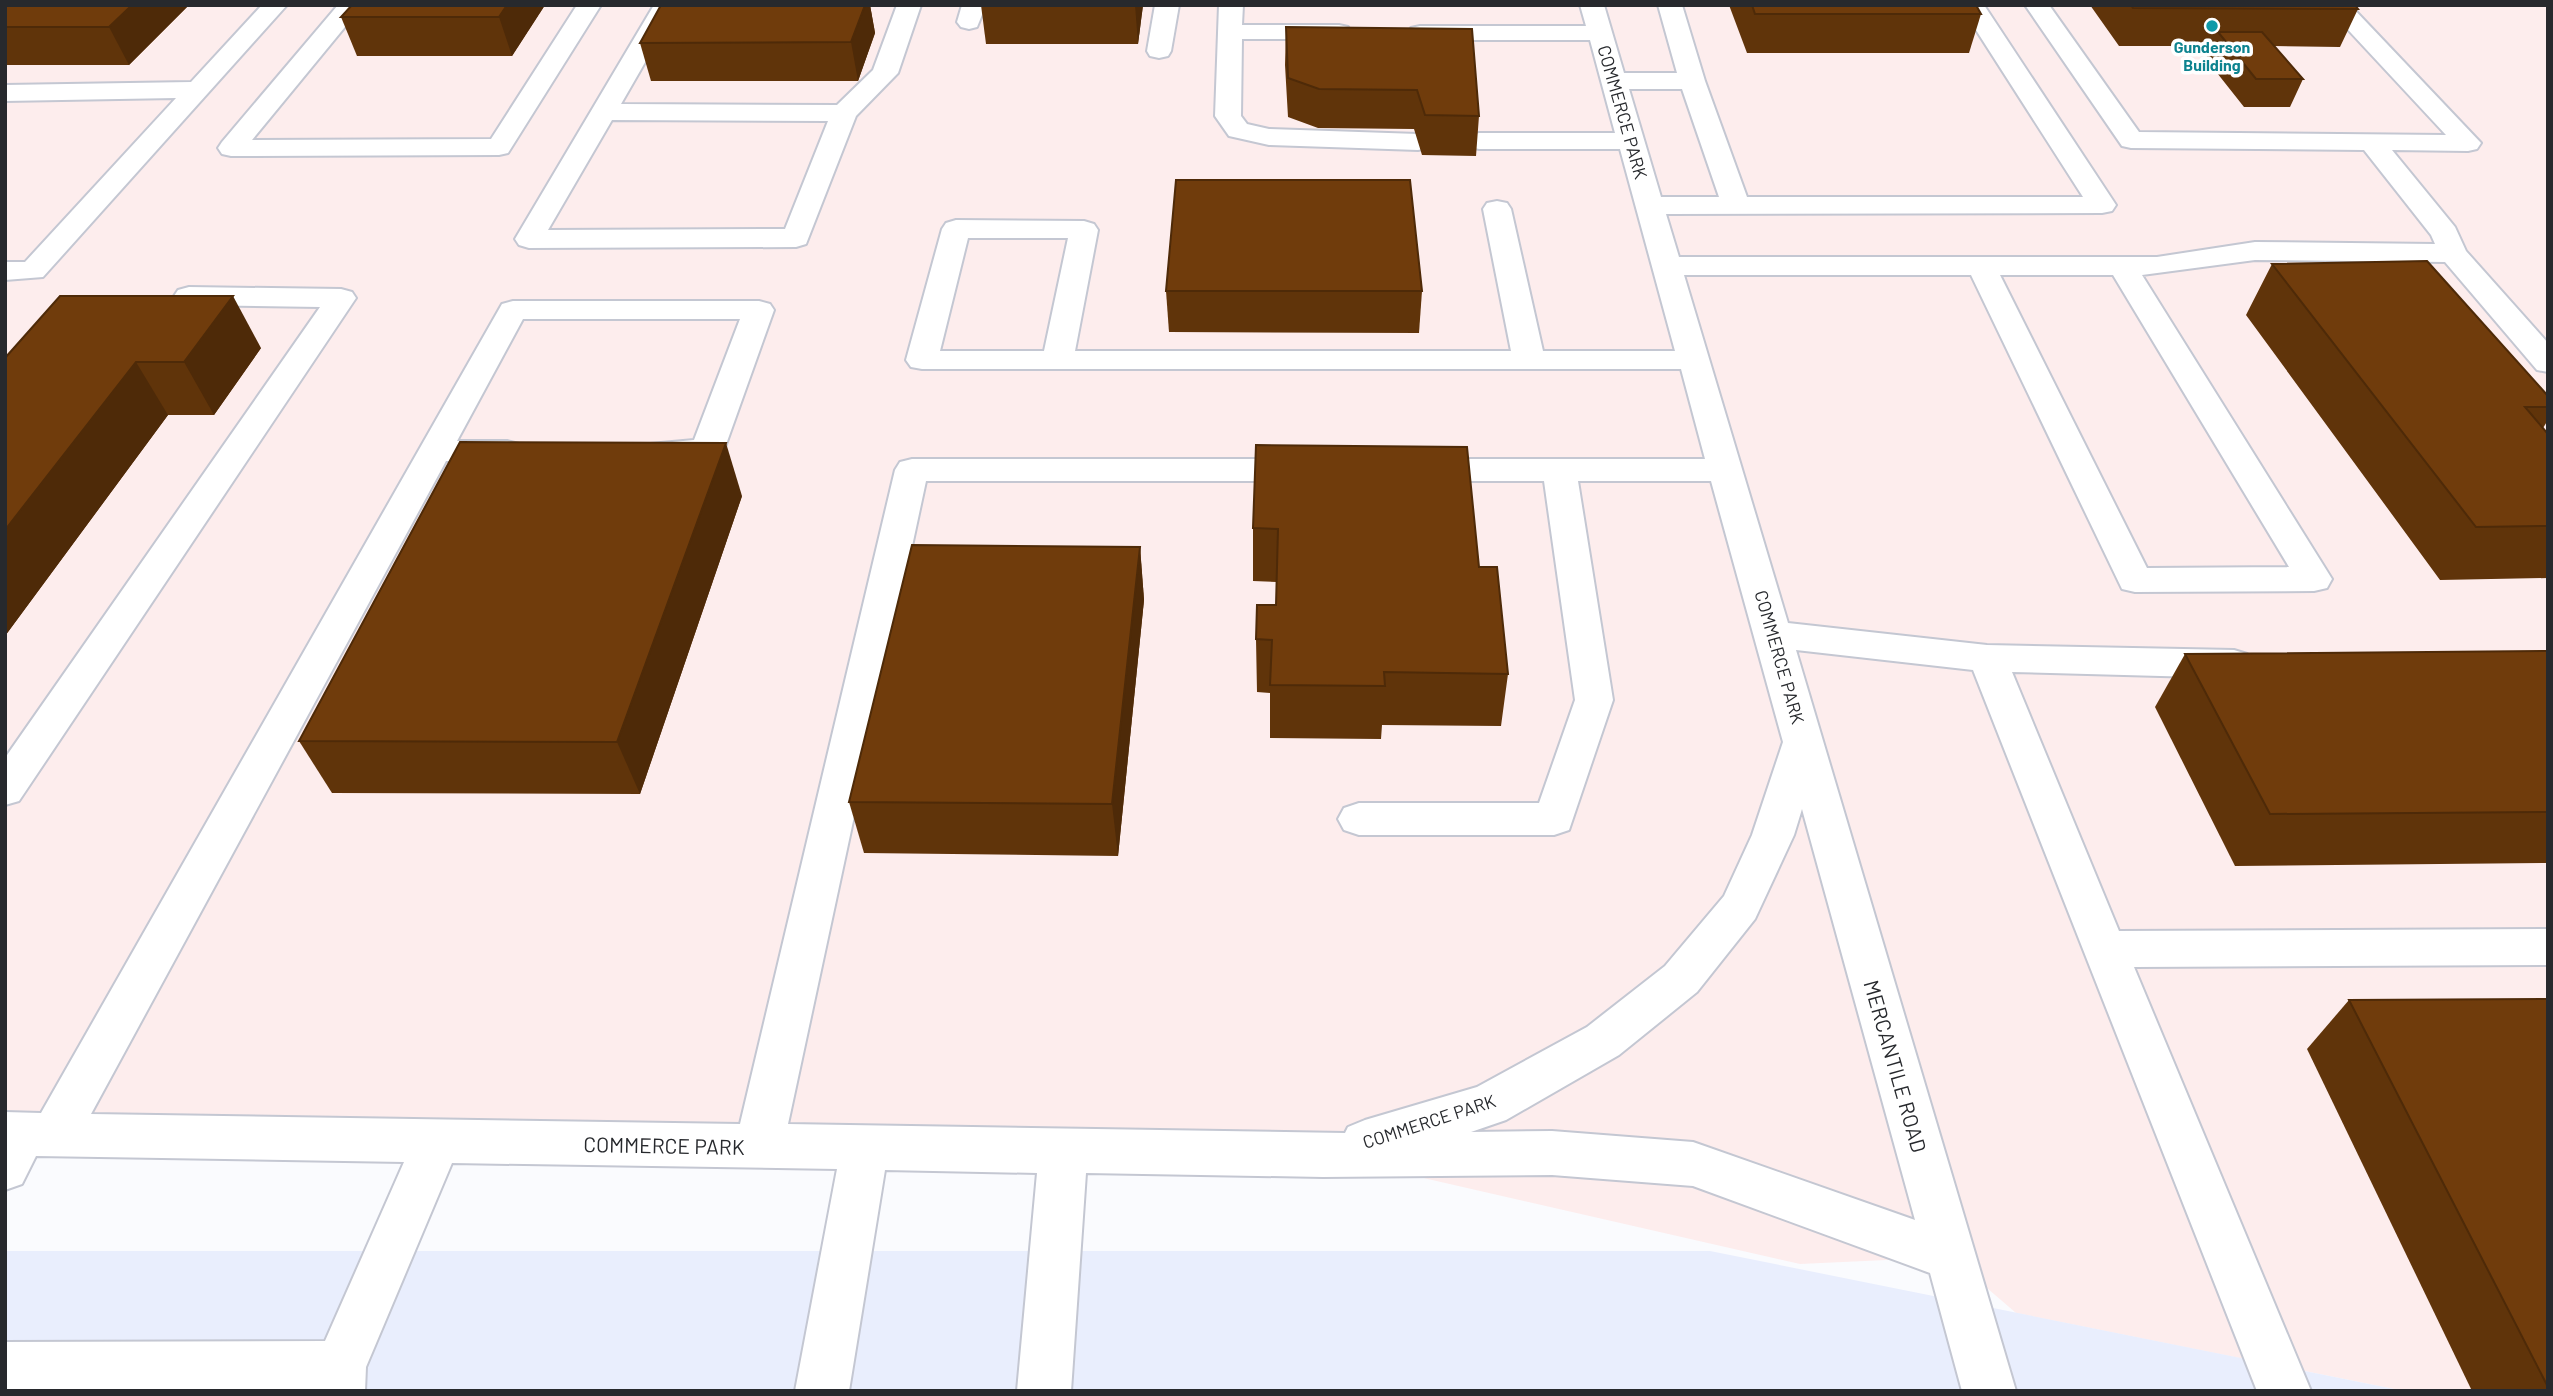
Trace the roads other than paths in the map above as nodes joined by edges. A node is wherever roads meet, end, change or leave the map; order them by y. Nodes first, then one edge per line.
1 (275, 5) edge
2 (351, 5) edge
3 (589, 5) edge
4 (666, 5) edge
5 (909, 5) edge
6 (1167, 5) edge
7 (1231, 5) edge
8 (1670, 5) edge
9 (1972, 5) edge
10 (2036, 5) edge
11 (2337, 5) edge
12 (1596, 19) edge
13 (1230, 32) junction
14 (1365, 32) edge
15 (1391, 33) edge
16 (1159, 51) dead end
17 (1614, 81) junction
18 (1692, 81) junction
19 (197, 90) junction
20 (5, 93) edge
21 (603, 112) junction
22 (845, 113) junction
23 (1479, 141) edge
24 (1632, 141) junction
25 (1418, 142) edge
26 (2371, 142) junction
27 (1736, 205) junction
28 (1650, 206) junction
29 (1497, 209) dead end
30 (2453, 253) junction
31 (1667, 266) junction
32 (1980, 266) junction
33 (2122, 266) junction
34 (5, 271) edge
35 (189, 296) edge
36 (1058, 360) junction
37 (1529, 360) junction
38 (1694, 360) junction
39 (2548, 362) edge
40 (542, 451) edge
41 (624, 451) edge
42 (435, 452) junction
43 (1338, 470) edge
44 (1380, 470) edge
45 (1559, 470) junction
46 (1726, 470) junction
47 (1774, 635) junction
48 (1987, 658) junction
49 (2274, 664) edge
50 (1804, 740) junction
51 (5, 790) edge
52 (1359, 820) dead end
53 (2548, 947) edge
54 (2105, 949) junction
55 (437, 1141) junction
56 (22, 1143) edge
57 (759, 1146) junction
58 (865, 1147) junction
59 (1063, 1151) junction
60 (1323, 1155) junction
61 (1951, 1258) junction
62 (5, 1368) edge
63 (339, 1379) edge
64 (822, 1391) edge
65 (1044, 1391) edge
66 (1989, 1391) edge
67 (2284, 1391) edge

1 - 19 street
2 - 3 street
4 - 21 street
5 - 22 street
6 - 16 street
7 - 13 street
8 - 18 street
9 - 27 street
10 - 26 street
11 - 26 street
12 - 15 street
12 - 17 street, COMMERCE PARK
13 - 14 street
13 - 25 street
17 - 18 street
17 - 24 street, COMMERCE PARK
18 - 27 street
19 - 20 street
19 - 34 street
21 - 22 street
21 - 22 street
23 - 24 street
24 - 28 street, COMMERCE PARK
26 - 30 street
27 - 28 street
28 - 31 street, COMMERCE PARK
29 - 37 street
30 - 33 street
30 - 39 street
31 - 32 street
31 - 38 street, COMMERCE PARK
32 - 33 street
32 - 33 street
35 - 51 street
36 - 36 street
36 - 37 street
37 - 38 street
38 - 46 street, COMMERCE PARK
40 - 42 street
41 - 42 street
42 - 56 street
43 - 57 street
44 - 45 street
45 - 46 street
45 - 52 street
46 - 47 street, COMMERCE PARK
47 - 48 street
47 - 50 street, COMMERCE PARK
48 - 49 street
48 - 54 street
50 - 60 street, COMMERCE PARK
50 - 61 street, MERCANTILE ROAD
53 - 54 street
54 - 67 street
55 - 56 street, COMMERCE PARK
55 - 57 street, COMMERCE PARK
55 - 63 street
57 - 58 street, COMMERCE PARK
58 - 59 street, COMMERCE PARK
58 - 64 street
59 - 60 street, COMMERCE PARK
59 - 65 street
60 - 61 street, COMMERCE PARK
61 - 66 street, MERCANTILE ROAD
62 - 63 street

